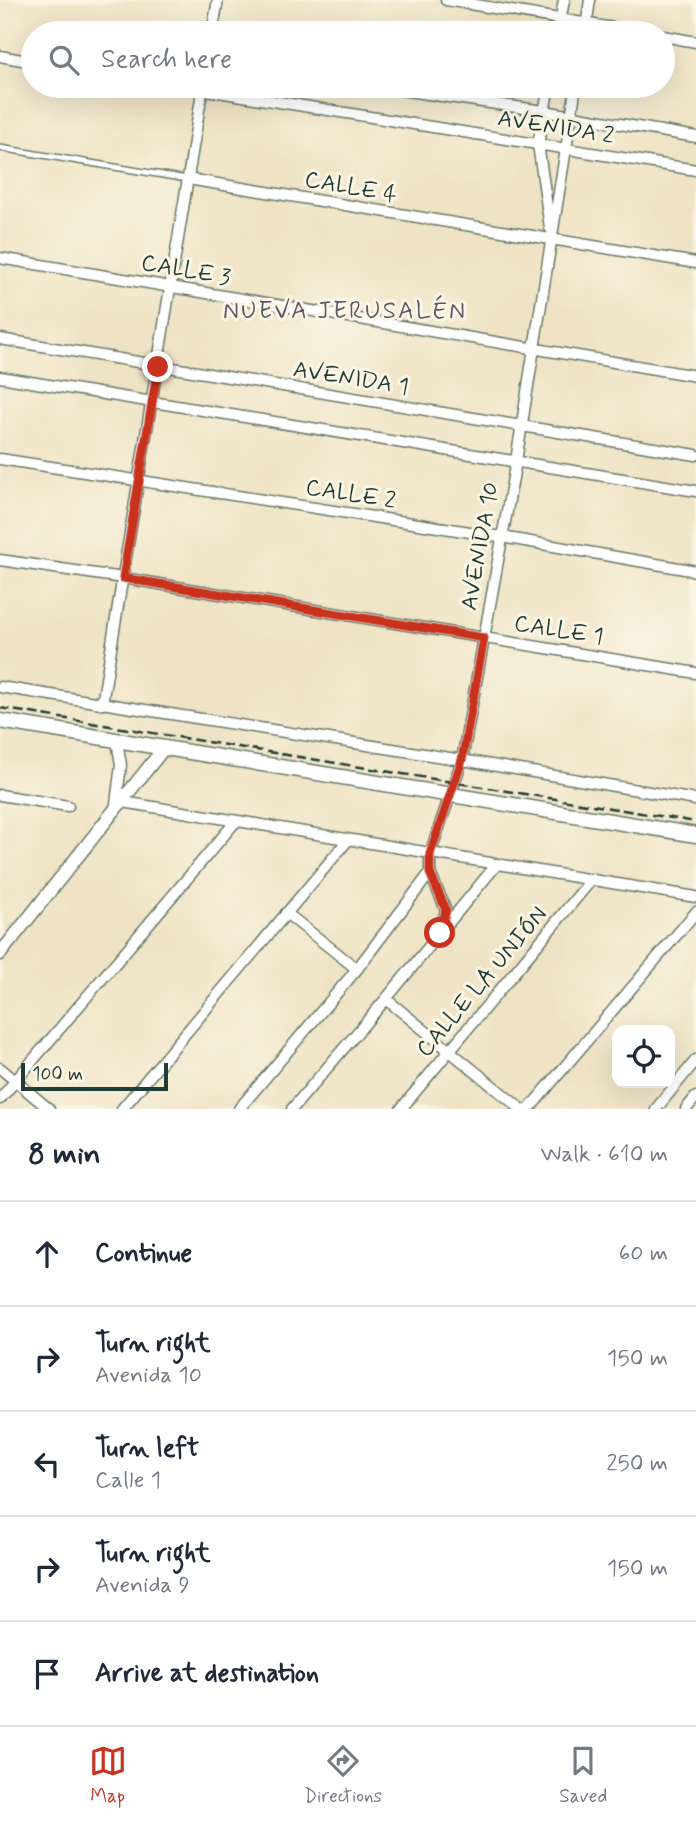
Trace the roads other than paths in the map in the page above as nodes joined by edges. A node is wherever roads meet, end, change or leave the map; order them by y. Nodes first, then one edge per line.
1 (218, 0) edge
2 (446, 0) edge
3 (564, 0) edge
4 (590, 0) edge
5 (561, 20) joint
6 (214, 21) edge
7 (587, 21) edge
8 (675, 38) edge
9 (696, 42) edge
10 (0, 56) edge
11 (21, 60) edge
12 (203, 98) edge
13 (269, 98) edge
14 (455, 98) edge
15 (547, 98) edge
16 (574, 98) edge
17 (544, 111) junction
18 (572, 115) junction
19 (696, 137) edge
20 (538, 144) junction
21 (0, 148) edge
22 (566, 149) junction
23 (696, 170) edge
24 (188, 179) junction
25 (551, 241) junction
26 (0, 258) edge
27 (696, 263) edge
28 (171, 288) junction
29 (0, 340) edge
30 (534, 350) junction
31 (158, 367) junction
32 (696, 376) edge
33 (0, 377) edge
34 (152, 402) junction
35 (522, 427) junction
36 (696, 455) edge
37 (0, 459) edge
38 (516, 461) junction
39 (139, 481) junction
40 (696, 491) edge
41 (502, 537) junction
42 (0, 561) edge
43 (696, 571) edge
44 (123, 578) junction
45 (484, 638) junction
46 (696, 673) edge
47 (0, 687) edge
48 (102, 704) junction
49 (0, 721) edge
50 (117, 741) junction
51 (164, 748) junction
52 (462, 760) junction
53 (450, 795) junction
54 (1, 797) edge
55 (696, 800) edge
56 (68, 806) dead end
57 (119, 807) junction
58 (236, 821) junction
59 (696, 835) edge
60 (348, 840) junction
61 (430, 854) junction
62 (497, 864) junction
63 (430, 873) junction
64 (592, 880) junction
65 (696, 897) edge
66 (696, 912) edge
67 (286, 913) junction
68 (440, 933) junction
69 (0, 954) edge
70 (357, 969) junction
71 (386, 999) junction
72 (450, 1051) junction
73 (696, 1060) edge
74 (0, 1068) edge
75 (16, 1081) junction
76 (696, 1097) edge
77 (0, 1099) edge
78 (49, 1109) edge
79 (122, 1109) edge
80 (239, 1109) edge
81 (292, 1109) edge
82 (401, 1109) edge
83 (521, 1109) edge
84 (529, 1109) edge
85 (656, 1109) edge
86 (685, 1109) edge

1 - 6 street
2 - 5 street
3 - 5 street
4 - 7 street
8 - 9 street
10 - 11 street
12 - 24 street
13 - 20 street, AVENIDA 2
14 - 17 street, AVENIDA 2
15 - 17 street, AVENIDA 10
16 - 18 street, AVENIDA 10
17 - 18 street, AVENIDA 2
17 - 20 street, AVENIDA 10
18 - 19 street, AVENIDA 2
18 - 22 street, AVENIDA 10
20 - 22 street, AVENIDA 2
20 - 25 street, AVENIDA 10
21 - 24 lane, CALLE 4
22 - 23 street, AVENIDA 2
22 - 25 street, AVENIDA 10
24 - 25 street, CALLE 4
24 - 28 street
25 - 27 street, CALLE 4
25 - 30 street, AVENIDA 10
26 - 28 street, CALLE 3
28 - 30 street, CALLE 3
28 - 31 street
29 - 31 street, AVENIDA 1
30 - 32 street, CALLE 3
30 - 35 street, AVENIDA 10
31 - 34 street
31 - 35 street, AVENIDA 1
33 - 34 street
34 - 38 street
34 - 39 street
35 - 36 street, AVENIDA 1
35 - 38 street, AVENIDA 10
37 - 39 street, CALLE 2
38 - 40 street
38 - 41 street, AVENIDA 10
39 - 41 street, CALLE 2
39 - 44 street
41 - 43 street, CALLE 2
41 - 45 street, AVENIDA 10
42 - 44 street, CALLE 1
44 - 45 street, CALLE 1
44 - 48 street
45 - 46 street, CALLE 1
45 - 52 street, AVENIDA 10
47 - 48 street
48 - 52 street
49 - 50 main road
50 - 51 main road
50 - 57 street
51 - 53 main road
51 - 57 street
52 - 53 street, AVENIDA 10
52 - 55 street
53 - 59 main road
53 - 61 street, AVENIDA 10
54 - 56 street
57 - 58 street
57 - 69 street
58 - 60 street
58 - 75 street
60 - 61 street
60 - 67 street
61 - 62 street
61 - 63 street, AVENIDA 10
62 - 64 street
62 - 68 street
63 - 68 street
63 - 70 street
64 - 65 street
64 - 72 street, CALLE LA UNIÓN
66 - 84 street
67 - 70 street
67 - 79 street
68 - 71 street
70 - 80 street
71 - 72 street
71 - 81 street
72 - 82 street, CALLE LA UNIÓN
72 - 83 street
73 - 85 street
74 - 75 street
75 - 77 street
75 - 78 street
76 - 86 street

